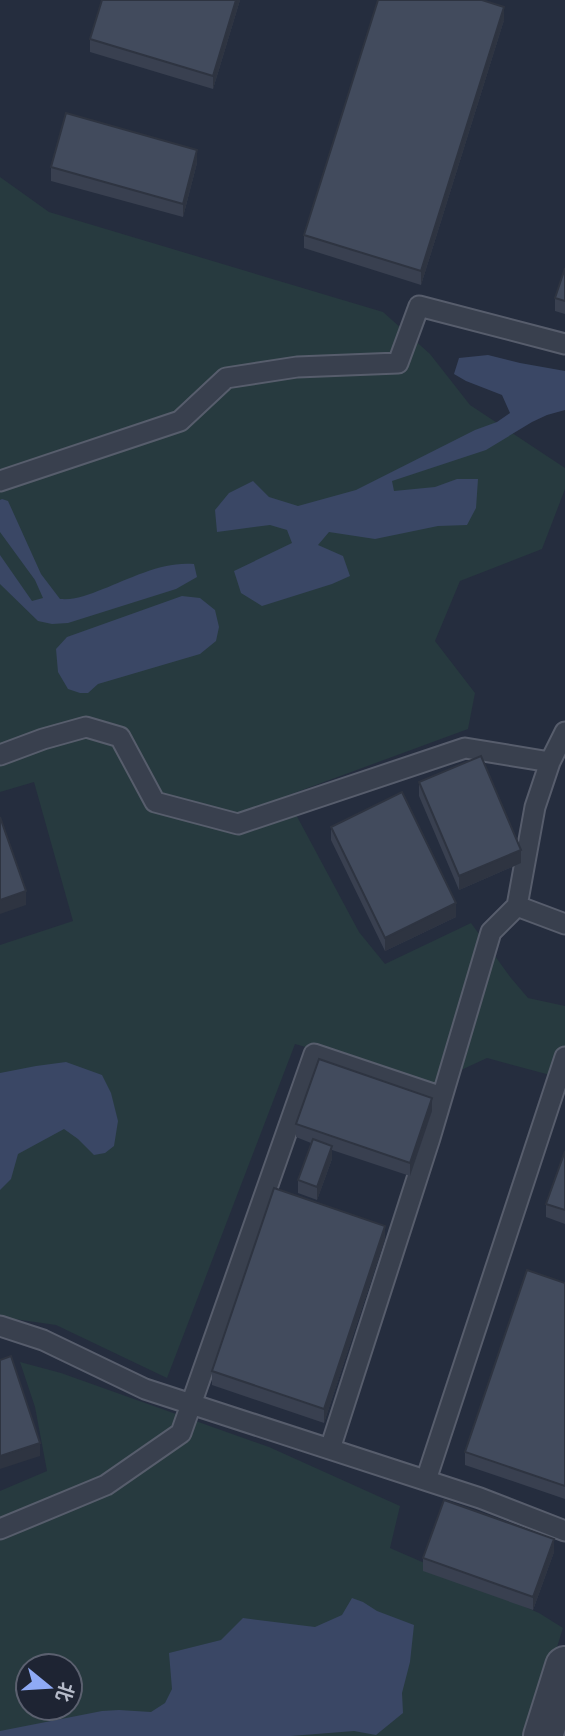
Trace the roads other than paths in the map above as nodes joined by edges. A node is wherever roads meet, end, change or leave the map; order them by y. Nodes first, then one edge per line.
1 (565, 344) edge
2 (0, 481) edge
3 (565, 732) edge
4 (0, 755) edge
5 (550, 762) junction
6 (517, 906) junction
7 (565, 924) edge
8 (565, 1057) edge
9 (442, 1097) junction
10 (0, 1326) edge
11 (191, 1404) junction
12 (330, 1449) junction
13 (426, 1480) junction
14 (0, 1529) edge
15 (565, 1531) edge
16 (565, 1667) edge
17 (543, 1736) edge

1 - 2 lane
3 - 5 lane
4 - 5 lane
5 - 6 lane
6 - 7 lane
6 - 9 lane
8 - 13 lane
9 - 11 lane
9 - 12 lane
10 - 11 lane
11 - 12 lane
11 - 14 lane
12 - 13 lane
13 - 15 lane
16 - 17 street

